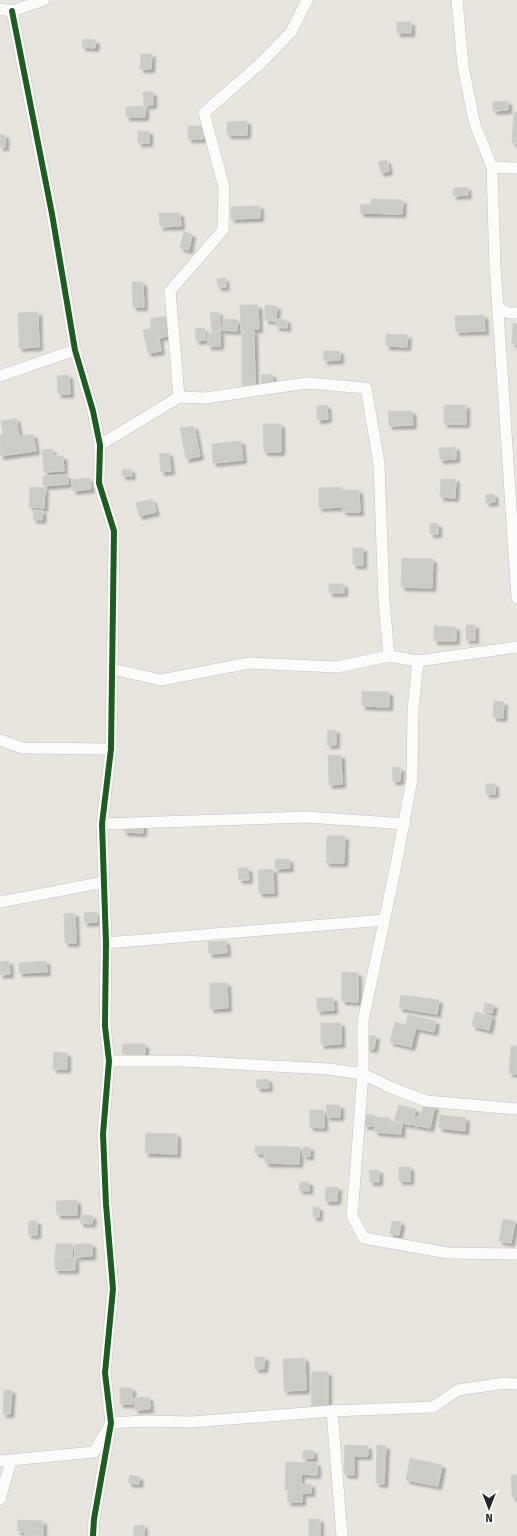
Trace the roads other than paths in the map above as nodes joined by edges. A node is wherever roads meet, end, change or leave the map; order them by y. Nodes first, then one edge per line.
1 (44, 0) edge
2 (307, 0) edge
3 (457, 0) edge
4 (0, 9) edge
5 (12, 10) junction
6 (492, 167) junction
7 (517, 168) edge
8 (498, 307) junction
9 (517, 313) edge
10 (75, 350) junction
11 (0, 376) edge
12 (179, 397) junction
13 (100, 445) junction
14 (517, 598) edge
15 (517, 646) edge
16 (388, 656) junction
17 (418, 661) junction
18 (112, 669) junction
19 (0, 740) edge
20 (111, 749) junction
21 (102, 824) junction
22 (405, 824) junction
23 (104, 882) junction
24 (0, 902) edge
25 (384, 920) junction
26 (106, 943) junction
27 (109, 1061) junction
28 (363, 1074) junction
29 (517, 1109) edge
30 (517, 1254) edge
31 (517, 1384) edge
32 (332, 1411) junction
33 (111, 1423) junction
34 (5, 1461) edge
35 (0, 1499) edge
36 (93, 1536) edge
37 (342, 1536) edge

1 - 5 street
2 - 12 street
3 - 6 street
4 - 5 street
5 - 10 street
6 - 7 street
6 - 8 street
8 - 9 street
8 - 14 street
10 - 11 street
10 - 13 street
12 - 13 street
12 - 16 street
13 - 18 street
15 - 17 street
16 - 17 street
16 - 18 street
17 - 22 street
18 - 20 street
19 - 20 street
20 - 21 street
21 - 22 street
21 - 23 street
22 - 25 street
23 - 24 street
23 - 26 street
25 - 26 street
25 - 28 street
26 - 27 street
27 - 28 street
27 - 33 street
28 - 29 street
28 - 30 street
31 - 32 street
32 - 33 street
32 - 37 street
33 - 34 street
33 - 36 street
34 - 35 street

